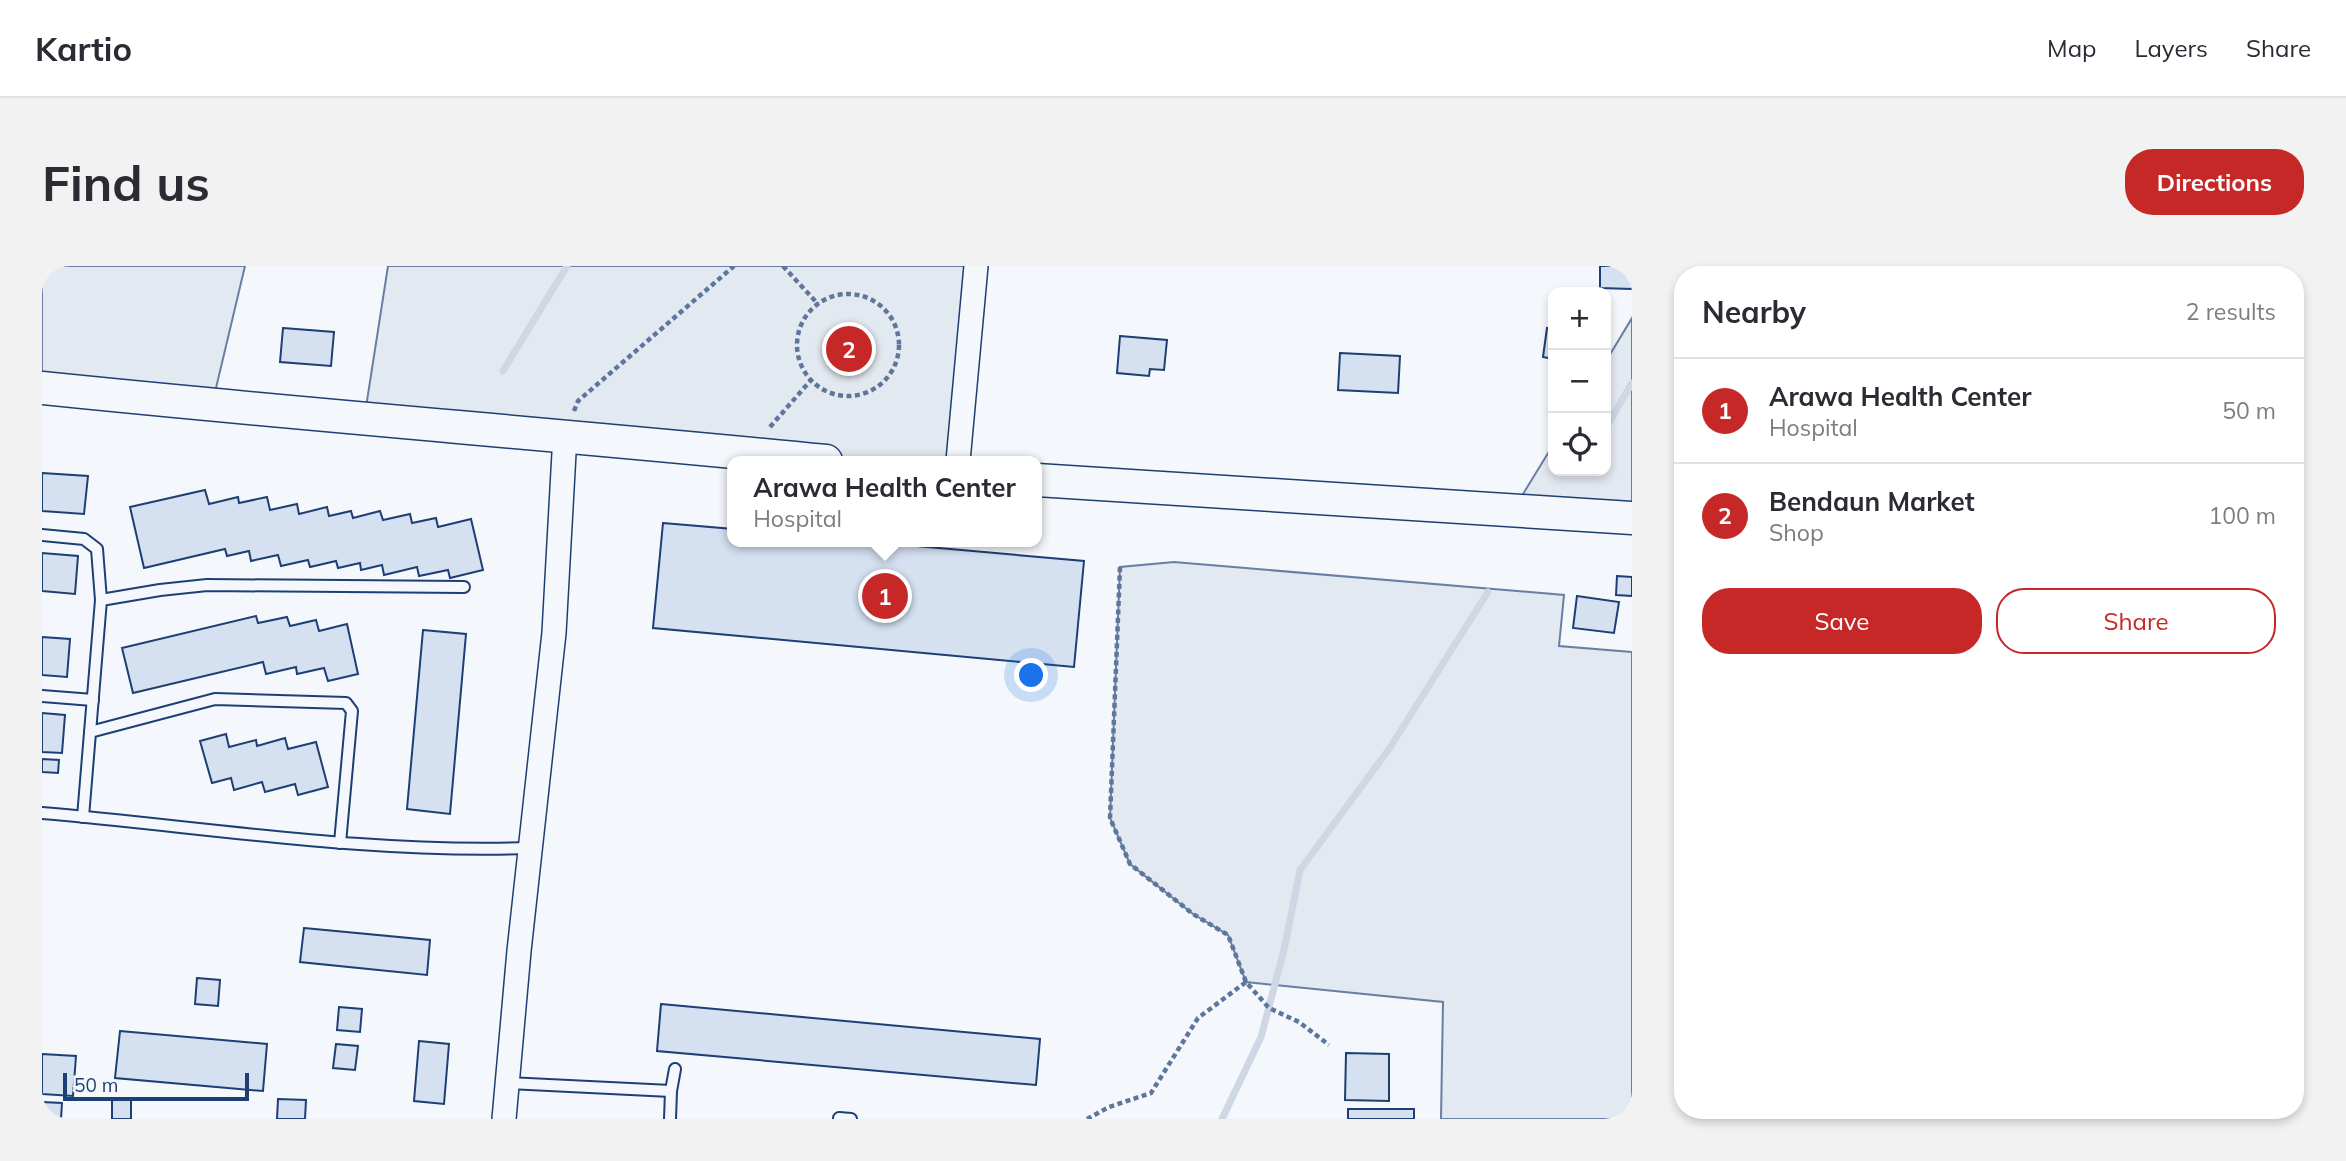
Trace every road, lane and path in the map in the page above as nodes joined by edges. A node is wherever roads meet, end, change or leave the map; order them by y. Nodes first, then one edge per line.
1 (734, 266) edge
2 (783, 266) edge
3 (976, 266) edge
4 (818, 304) junction
5 (811, 380) junction
6 (42, 388) edge
7 (565, 435) junction
8 (747, 453) junction
9 (777, 456) edge
10 (958, 456) edge
11 (1042, 480) edge
12 (1632, 518) edge
13 (42, 535) edge
14 (1120, 568) dead end
15 (464, 587) dead end
16 (101, 600) junction
17 (42, 696) edge
18 (93, 700) junction
19 (90, 732) junction
20 (42, 813) edge
21 (83, 817) junction
22 (340, 842) junction
23 (531, 848) junction
24 (1246, 982) junction
25 (1329, 1045) dead end
26 (675, 1069) dead end
27 (507, 1083) junction
28 (671, 1091) junction
29 (839, 1118) edge
30 (504, 1119) edge
31 (670, 1119) edge
32 (851, 1119) edge
33 (1087, 1119) edge

1 - 7 path
2 - 4 path
3 - 10 street
4 - 5 path
4 - 5 path
5 - 8 path
6 - 7 street
7 - 8 street
7 - 23 street
8 - 9 street
11 - 12 street
13 - 16 lane
14 - 24 path
15 - 16 lane
16 - 18 lane
17 - 18 lane
18 - 19 lane
19 - 21 lane
19 - 22 lane
20 - 21 lane
21 - 22 lane
22 - 23 lane
23 - 27 street
24 - 25 path
24 - 33 path
26 - 28 lane
27 - 28 lane
27 - 30 street
28 - 31 lane
29 - 32 lane

